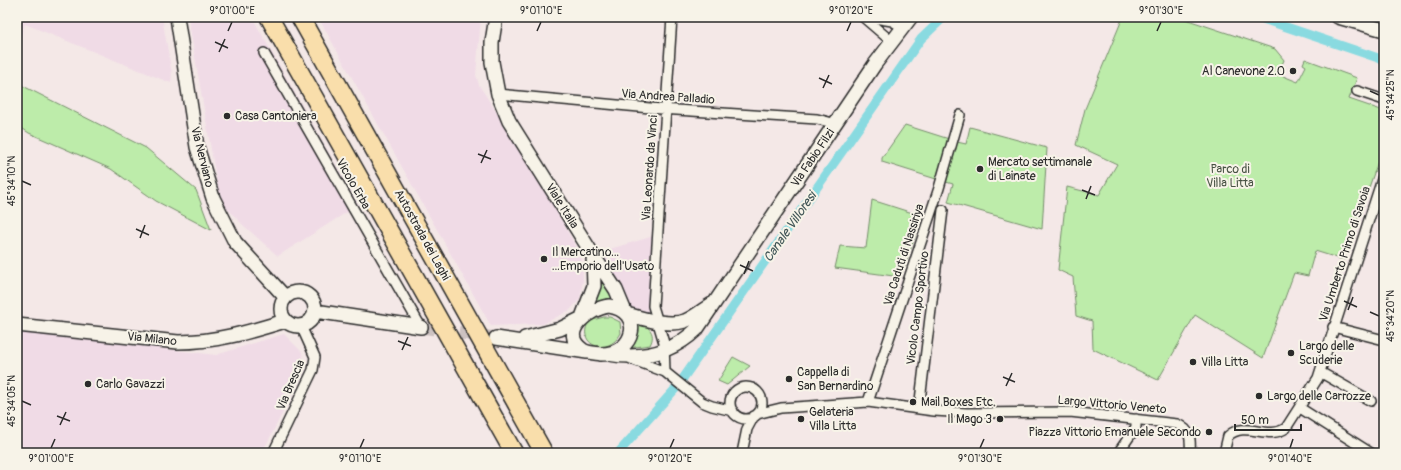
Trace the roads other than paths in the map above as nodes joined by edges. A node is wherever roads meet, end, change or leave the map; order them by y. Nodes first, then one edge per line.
1 (178, 17) edge
2 (269, 17) edge
3 (300, 17) edge
4 (672, 17) edge
5 (863, 17) edge
6 (868, 17) edge
7 (911, 17) edge
8 (1338, 17) edge
9 (496, 19) edge
10 (902, 27) junction
11 (1384, 30) edge
12 (892, 41) junction
13 (264, 52) dead end
14 (1357, 91) dead end
15 (498, 94) junction
16 (1384, 100) edge
17 (666, 109) junction
18 (960, 115) dead end
19 (834, 126) junction
20 (1384, 175) edge
21 (943, 210) dead end
22 (593, 256) junction
23 (284, 297) junction
24 (718, 300) junction
25 (315, 311) junction
26 (626, 314) junction
27 (581, 318) junction
28 (657, 320) junction
29 (285, 321) junction
30 (17, 325) edge
31 (301, 326) junction
32 (421, 327) joint
33 (1333, 327) junction
34 (496, 338) tunnel mouth
35 (515, 340) junction
36 (1384, 340) edge
37 (664, 350) junction
38 (588, 352) junction
39 (608, 354) junction
40 (626, 357) junction
41 (665, 372) junction
42 (1320, 372) junction
43 (761, 397) junction
44 (731, 398) junction
45 (1371, 401) dead end
46 (868, 402) junction
47 (708, 404) junction
48 (781, 408) junction
49 (1300, 408) junction
50 (919, 409) junction
51 (733, 411) junction
52 (756, 415) junction
53 (1136, 419) junction
54 (273, 453) edge
55 (514, 453) edge
56 (544, 453) edge
57 (742, 453) edge
58 (1118, 453) edge
59 (1190, 453) edge
60 (1224, 453) edge
61 (1371, 453) edge

1 - 23 street, Via Nerviano
2 - 55 highway
3 - 56 highway, Autostrada dei Laghi
4 - 17 street, Via Leonardo da Vinci
5 - 12 street
6 - 10 street
7 - 10 street, Via Fabio Filzi
8 - 11 street
9 - 15 street, Viale Italia
10 - 12 street, Via Fabio Filzi
12 - 19 street, Via Fabio Filzi
13 - 32 street, Vicolo Erba
14 - 16 street
15 - 17 street, Via Andrea Palladio
15 - 22 street, Viale Italia
17 - 19 street, Via Andrea Palladio
17 - 28 street, Via Leonardo da Vinci
18 - 46 street, Via Caduti di Nassiriya
19 - 24 street, Via Fabio Filzi
20 - 33 street, Via Umberto Primo di Savoia
21 - 50 street, Vicolo Campo Sportivo
22 - 26 street, Viale Italia
22 - 27 street, Viale Italia
23 - 25 street
23 - 29 street
24 - 28 street, Via Fabio Filzi
24 - 37 street, Via Fabio Filzi
25 - 31 street
25 - 32 street
26 - 27 street
26 - 28 street, Via Fabio Filzi
26 - 39 street
27 - 35 street
27 - 38 street
28 - 37 street, Via Leonardo da Vinci
29 - 30 street, Via Milano
29 - 31 street
31 - 54 street, Via Brescia
33 - 36 street
33 - 42 street, Via Umberto Primo di Savoia
34 - 35 street
35 - 38 street
37 - 40 street, Via Fabio Filzi
37 - 41 street, Via Leonardo da Vinci
38 - 39 street
39 - 40 street, Via Fabio Filzi
40 - 41 street
41 - 47 street
42 - 45 street
42 - 49 street, Via Umberto Primo di Savoia
43 - 44 street
43 - 48 street
43 - 52 street
44 - 47 street
44 - 51 street
46 - 48 street, Largo Vittorio Veneto
46 - 50 street, Largo Vittorio Veneto
47 - 51 street
48 - 52 street, Largo Vittorio Veneto
49 - 60 street, Via Umberto Primo di Savoia
49 - 61 street
50 - 53 street, Largo Vittorio Veneto
51 - 52 street
52 - 57 street
53 - 58 street
53 - 59 street, Largo Vittorio Veneto

